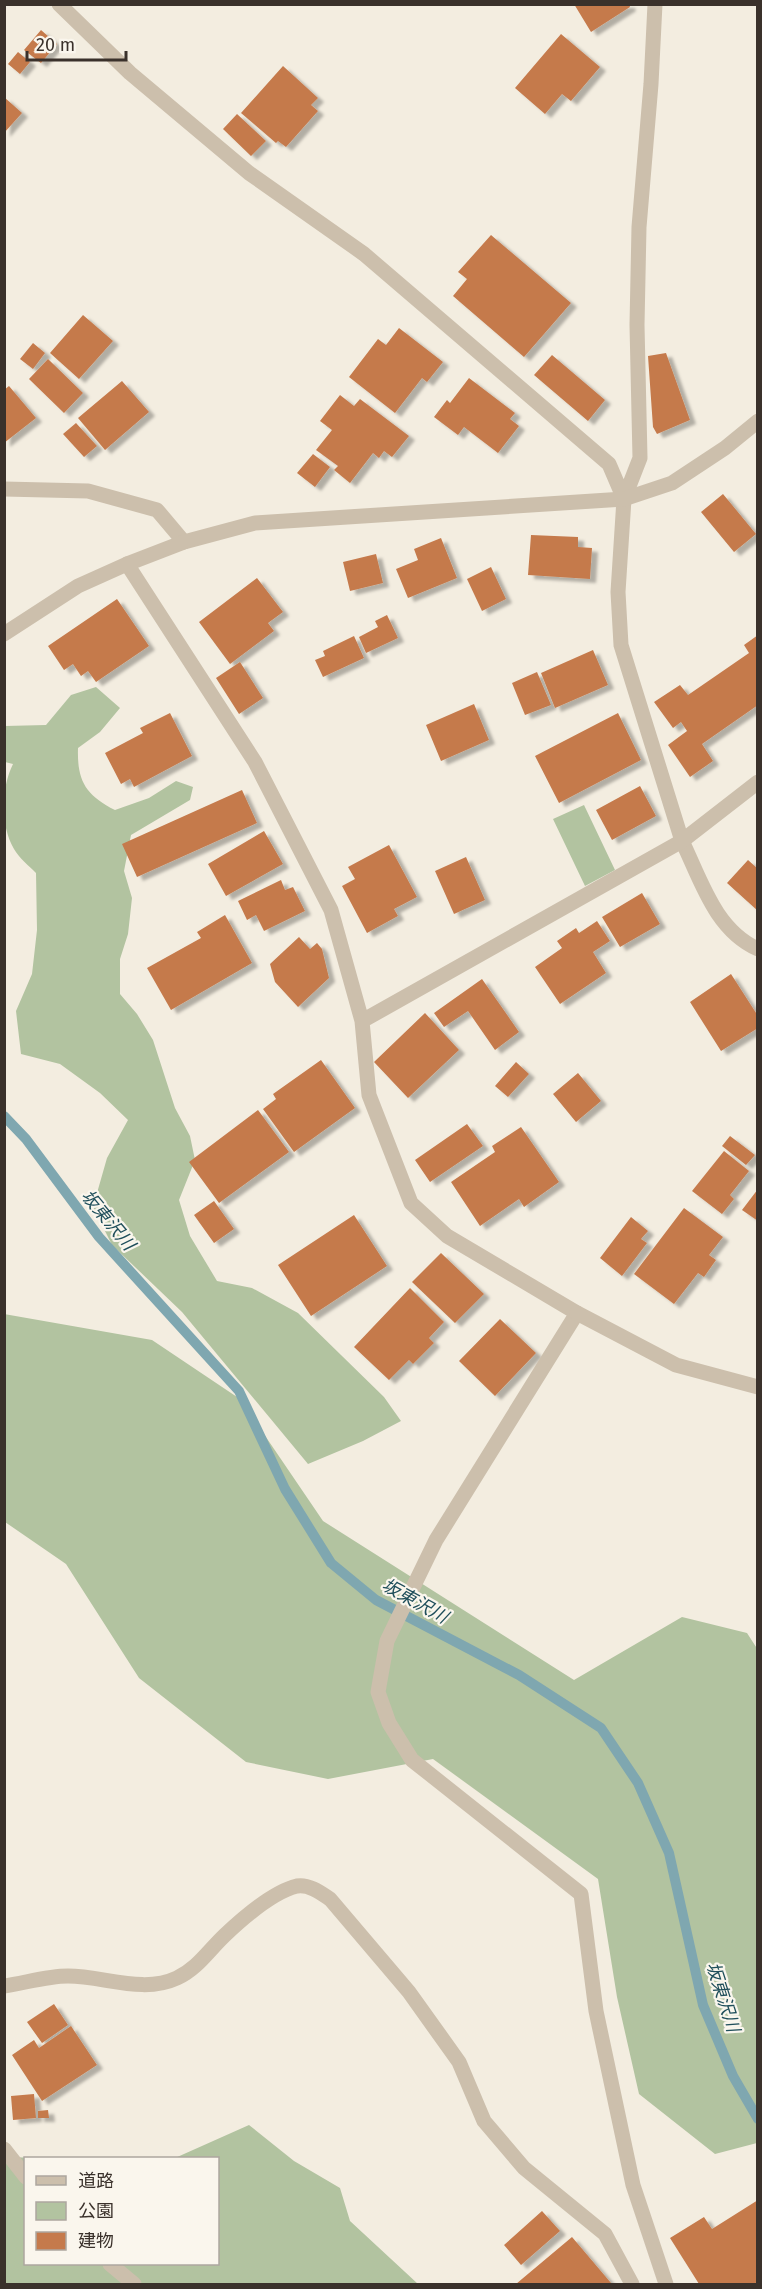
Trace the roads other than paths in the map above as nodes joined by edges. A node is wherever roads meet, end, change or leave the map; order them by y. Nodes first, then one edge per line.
1 (59, 4) edge
2 (655, 4) edge
3 (758, 421) edge
4 (4, 489) edge
5 (624, 499) junction
6 (184, 542) junction
7 (127, 564) junction
8 (4, 634) edge
9 (758, 782) edge
10 (682, 841) junction
11 (758, 949) edge
12 (362, 1021) junction
13 (577, 1313) junction
14 (758, 1387) edge
15 (4, 1986) edge
16 (4, 2149) edge
17 (24, 2174) edge
18 (112, 2265) edge
19 (134, 2284) edge
20 (632, 2284) edge
21 (666, 2284) edge

1 - 5 street
2 - 5 street
3 - 5 street
4 - 6 street
5 - 6 street
5 - 10 street
6 - 7 street
7 - 8 street
7 - 12 street
9 - 10 street
10 - 11 street
10 - 12 street
12 - 13 street
13 - 14 street
13 - 21 street
15 - 20 street
16 - 17 street
18 - 19 street

